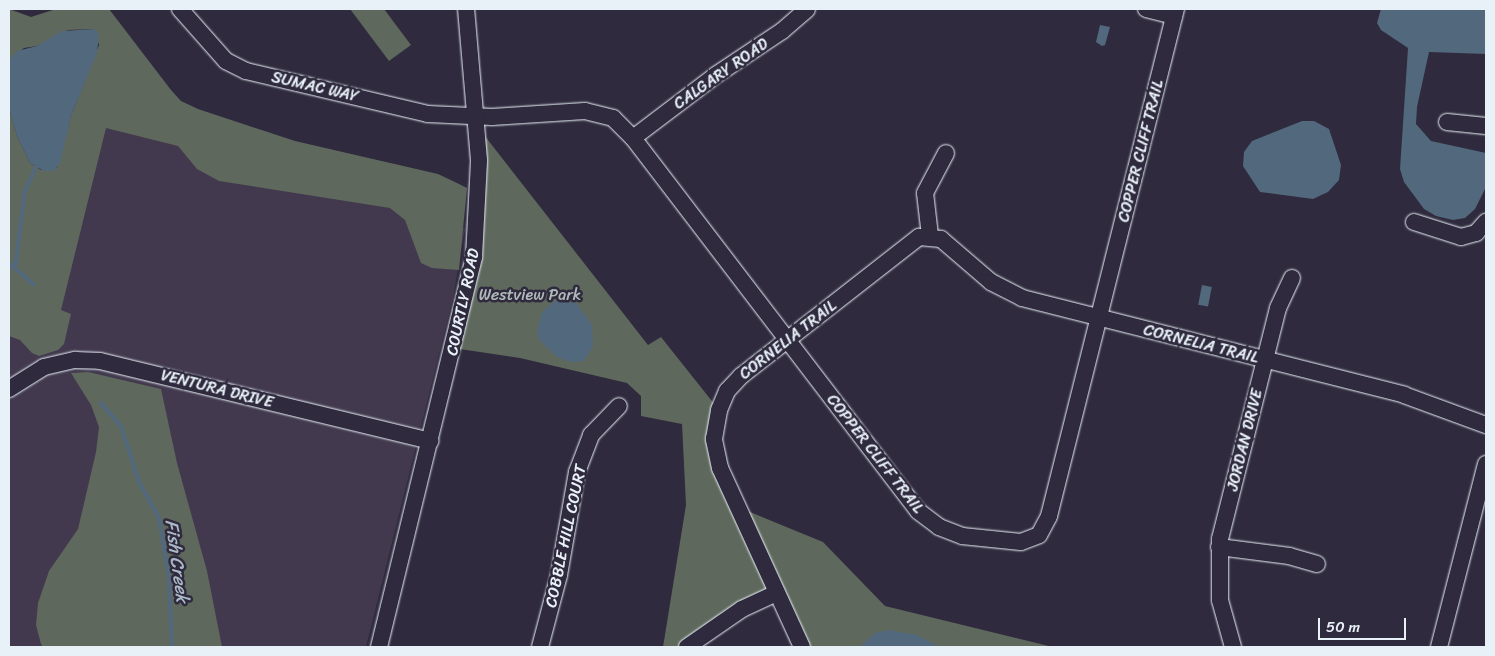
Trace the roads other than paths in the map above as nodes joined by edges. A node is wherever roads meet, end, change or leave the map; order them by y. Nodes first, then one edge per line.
1 (180, 9) edge
2 (466, 9) edge
3 (808, 9) edge
4 (1146, 9) edge
5 (1175, 12) edge
6 (475, 115) junction
7 (1447, 122) dead end
8 (1486, 126) edge
9 (633, 138) junction
10 (946, 153) dead end
11 (1414, 222) dead end
12 (1486, 222) edge
13 (930, 236) junction
14 (1292, 278) dead end
15 (1099, 318) junction
16 (786, 340) junction
17 (1265, 360) junction
18 (9, 389) edge
19 (619, 406) dead end
20 (1486, 425) edge
21 (430, 441) junction
22 (1486, 464) edge
23 (1219, 547) junction
24 (1316, 564) dead end
25 (777, 592) junction
26 (379, 647) edge
27 (540, 647) edge
28 (687, 647) edge
29 (802, 647) edge
30 (1233, 647) edge
31 (1438, 647) edge

1 - 6 street, SUMAC WAY
2 - 6 street, COURTLY ROAD
3 - 9 street, CALGARY ROAD
4 - 5 street
5 - 15 street, COPPER CLIFF TRAIL
6 - 9 street, COPPER CLIFF TRAIL
6 - 21 street, COURTLY ROAD
7 - 8 street
9 - 16 street, COPPER CLIFF TRAIL
10 - 13 street
11 - 12 street
13 - 15 street, CORNELIA TRAIL
13 - 16 street, CORNELIA TRAIL
14 - 17 street, JORDAN DRIVE
15 - 16 street, COPPER CLIFF TRAIL
15 - 17 street, CORNELIA TRAIL
16 - 25 street, CORNELIA TRAIL
17 - 20 street, CORNELIA TRAIL
17 - 23 street, JORDAN DRIVE
18 - 21 street, VENTURA DRIVE
19 - 27 street, COBBLE HILL COURT
21 - 26 street, COURTLY ROAD
22 - 31 street
23 - 24 street
23 - 30 street, JORDAN DRIVE
25 - 28 street
25 - 29 street, CORNELIA TRAIL

